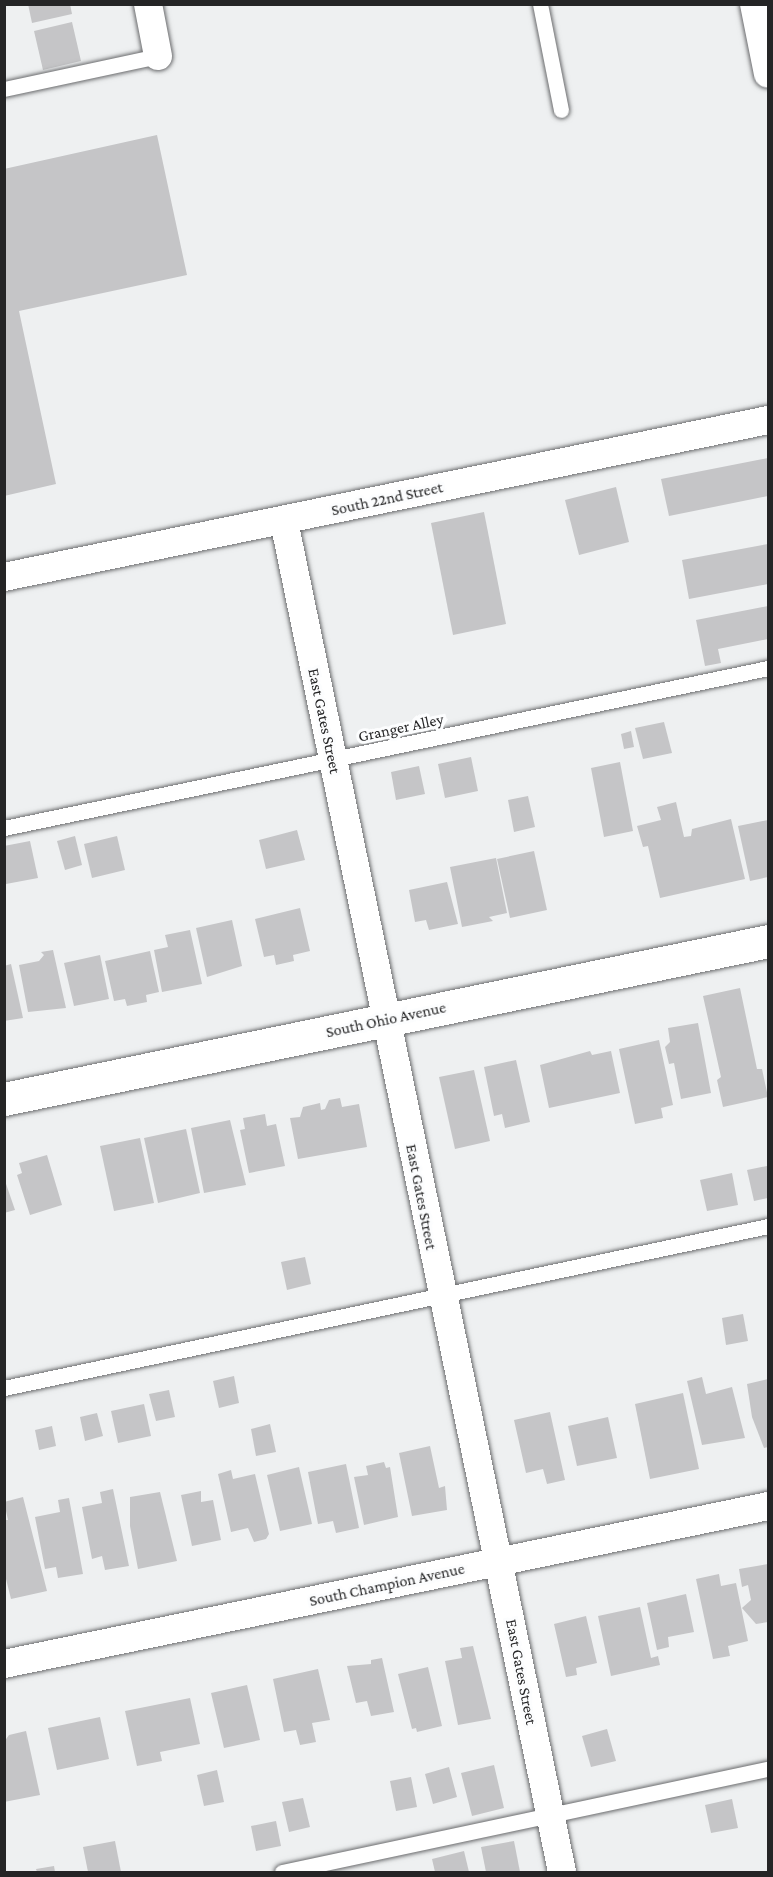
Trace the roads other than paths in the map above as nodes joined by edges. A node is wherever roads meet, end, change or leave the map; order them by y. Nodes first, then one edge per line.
1 (148, 4) edge
2 (540, 4) edge
3 (754, 4) edge
4 (159, 56) joint
5 (768, 74) edge
6 (4, 89) edge
7 (561, 110) dead end
8 (768, 420) edge
9 (284, 521) junction
10 (4, 577) edge
11 (768, 668) edge
12 (333, 761) junction
13 (4, 828) edge
14 (768, 941) edge
15 (387, 1020) junction
16 (4, 1099) edge
17 (768, 1226) edge
18 (440, 1298) junction
19 (4, 1388) edge
20 (768, 1506) edge
21 (499, 1562) junction
22 (4, 1664) edge
23 (768, 1769) edge
24 (550, 1813) junction
25 (282, 1872) edge
26 (562, 1872) edge

1 - 4 street
2 - 7 lane
3 - 5 street
4 - 6 lane
8 - 9 street, South 22nd Street
9 - 10 street, South 22nd Street
9 - 12 street, East Gates Street
11 - 12 lane, Granger Alley
12 - 13 lane, Granger Alley
12 - 15 street, East Gates Street
14 - 15 street, South Ohio Avenue
15 - 16 street, South Ohio Avenue
15 - 18 street, East Gates Street
17 - 18 lane
18 - 19 lane
18 - 21 street, East Gates Street
20 - 21 street, South Champion Avenue
21 - 22 street, South Champion Avenue
21 - 24 street, East Gates Street
23 - 24 lane
24 - 25 lane
24 - 26 street, East Gates Street

